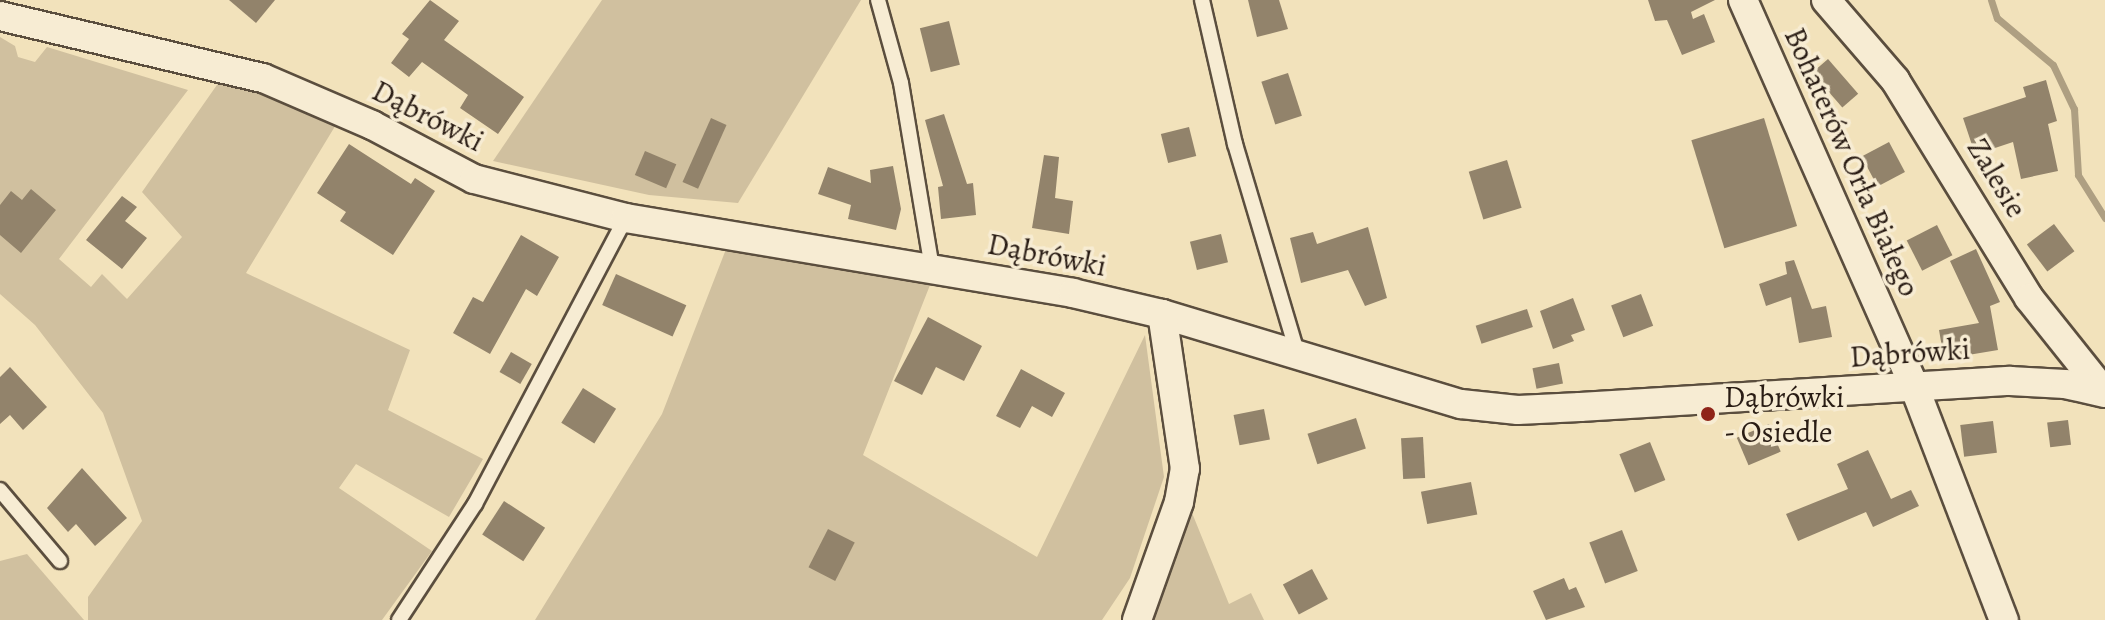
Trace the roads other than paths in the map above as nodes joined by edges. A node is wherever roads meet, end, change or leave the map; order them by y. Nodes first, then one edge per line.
1 (878, 0) edge
2 (1202, 0) edge
3 (1743, 0) edge
4 (1826, 0) edge
5 (0, 16) edge
6 (626, 218) junction
7 (932, 269) junction
8 (1162, 314) junction
9 (1298, 355) junction
10 (1914, 386) junction
11 (2105, 393) edge
12 (0, 490) edge
13 (60, 561) dead end
14 (1994, 617) edge
15 (399, 620) edge
16 (1137, 620) edge

1 - 7 lane
2 - 9 lane
3 - 10 street, Bohaterów Orła Białego
4 - 11 street, Zalesie
5 - 6 street, Dąbrówki
6 - 7 street, Dąbrówki
6 - 15 lane
7 - 8 street, Dąbrówki
8 - 9 street, Dąbrówki
8 - 16 street
9 - 10 street, Dąbrówki
10 - 11 street, Dąbrówki
10 - 14 street, Bohaterów Orła Białego
12 - 13 lane

